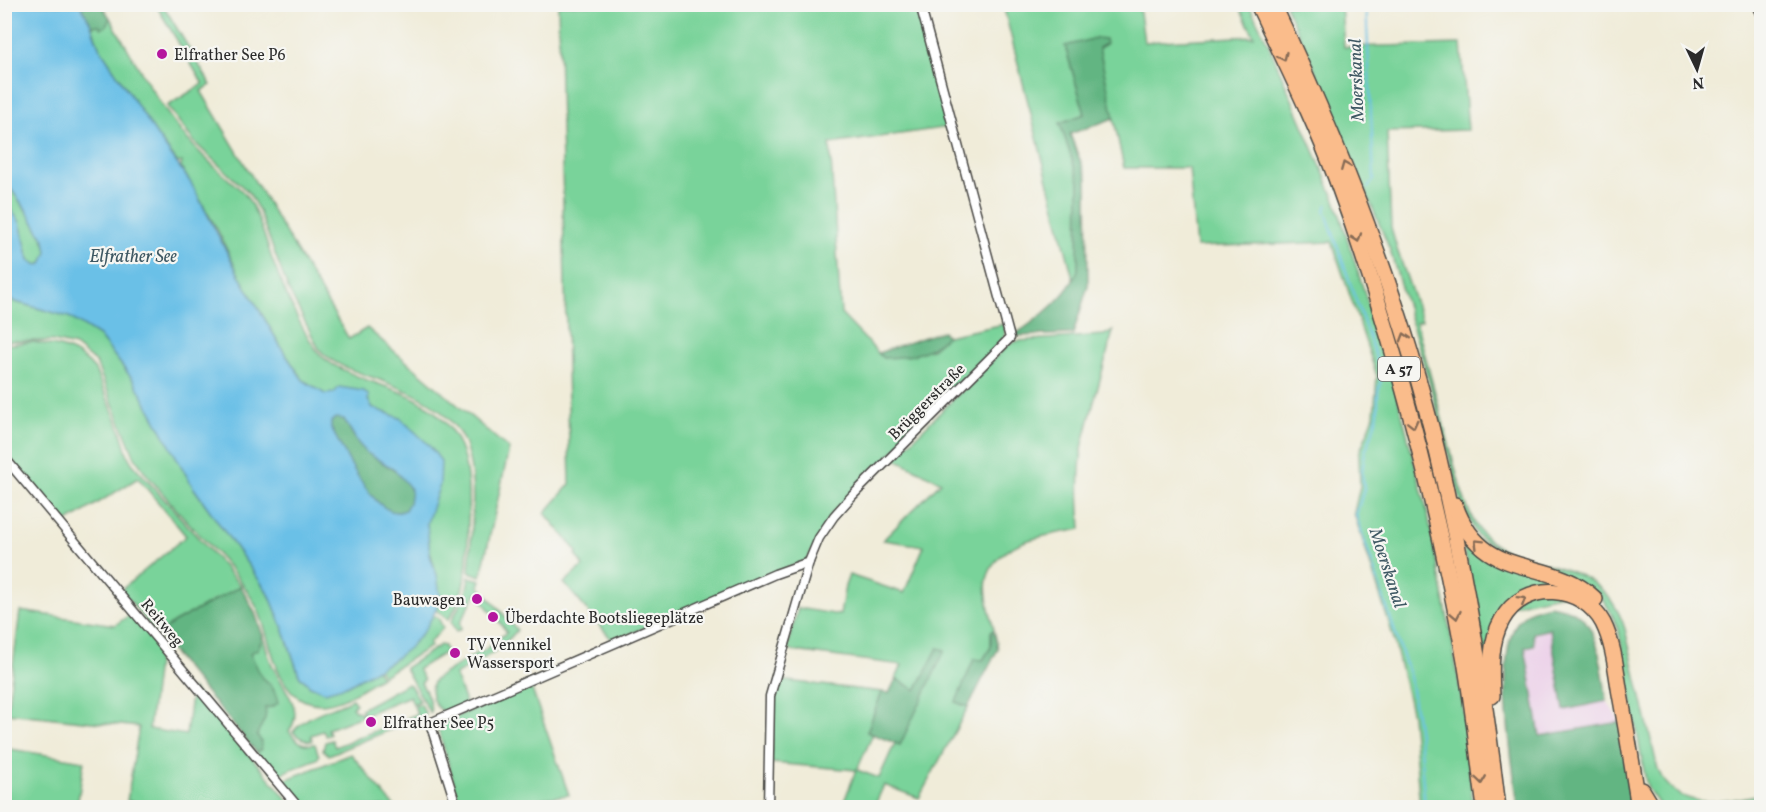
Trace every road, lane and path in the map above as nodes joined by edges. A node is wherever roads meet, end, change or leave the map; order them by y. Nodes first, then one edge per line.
1 (920, 4) edge
2 (1258, 4) edge
3 (1273, 4) edge
4 (1759, 4) edge
5 (1761, 11) edge
6 (1437, 454) junction
7 (4, 457) edge
8 (809, 562) junction
9 (1494, 773) junction
10 (1641, 803) edge
11 (299, 807) edge
12 (457, 807) edge
13 (768, 807) edge
14 (1485, 807) edge
15 (1498, 807) edge
16 (1653, 807) edge

1 - 8 street, Brüggerstraße
2 -> 14 highway, A 57
6 -> 3 highway, A 57
4 - 5 main road
6 - 9 highway, A 57
10 -> 6 highway
7 - 11 street, Reitweg
8 - 12 street
8 - 13 street, Brüggerstraße
9 -> 10 highway
9 - 15 highway, A 57
10 - 16 highway

